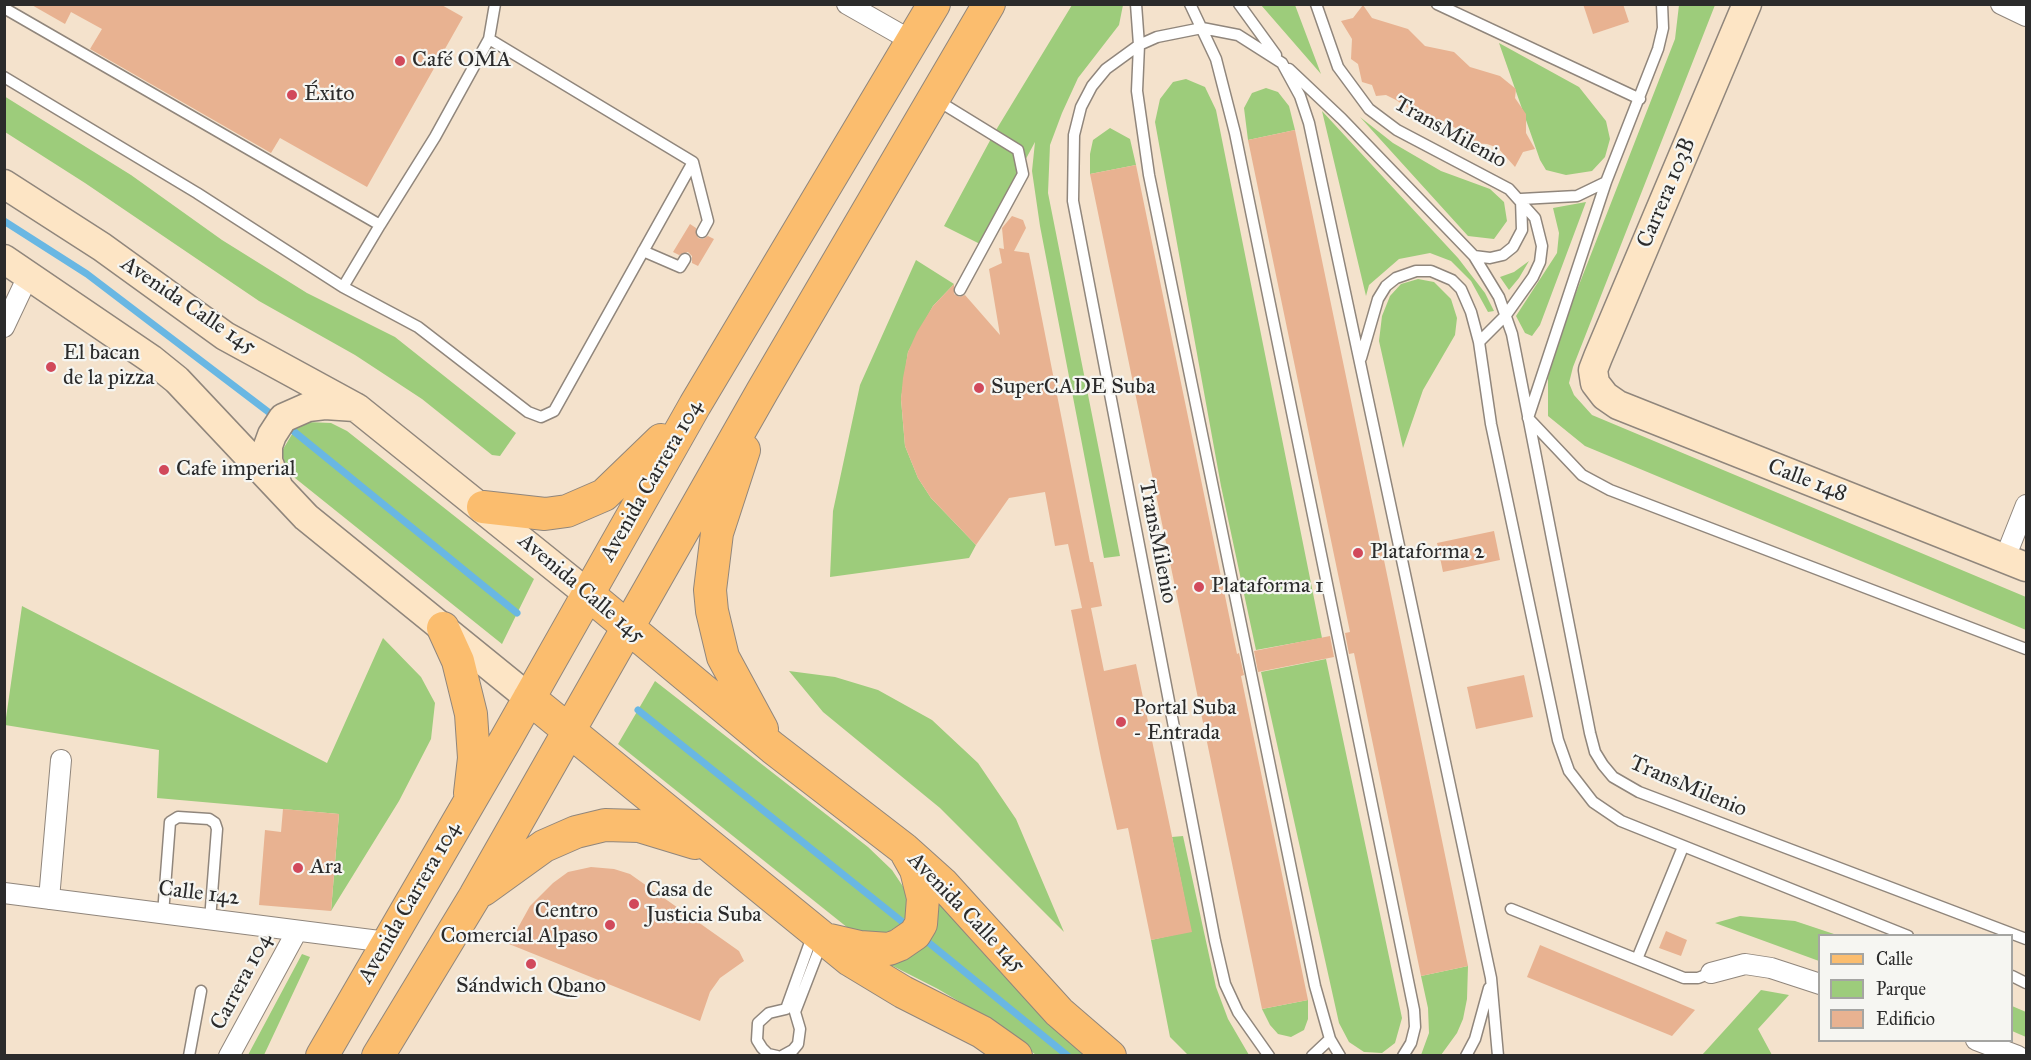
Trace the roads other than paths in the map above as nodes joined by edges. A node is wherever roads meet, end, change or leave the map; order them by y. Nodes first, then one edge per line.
1 (495, 4) edge
2 (847, 4) edge
3 (934, 4) edge
4 (1136, 4) edge
5 (1190, 4) edge
6 (1239, 4) edge
7 (1316, 4) edge
8 (1437, 4) edge
9 (1662, 4) edge
10 (1747, 4) edge
11 (2001, 4) edge
12 (4, 8) edge
13 (988, 9) edge
14 (2026, 16) edge
15 (1202, 28) junction
16 (489, 39) junction
17 (912, 41) junction
18 (1139, 45) junction
19 (1282, 63) junction
20 (4, 78) edge
21 (934, 99) junction
22 (1640, 99) junction
23 (693, 162) junction
24 (1606, 182) junction
25 (4, 184) edge
26 (1521, 199) junction
27 (380, 225) junction
28 (702, 232) dead end
29 (643, 251) junction
30 (1474, 256) junction
31 (4, 259) edge
32 (685, 259) dead end
33 (29, 274) junction
34 (343, 287) junction
35 (960, 290) dead end
36 (1506, 315) junction
37 (4, 327) edge
38 (1479, 342) junction
39 (1360, 361) junction
40 (1595, 383) joint
41 (763, 390) junction
42 (695, 405) junction
43 (357, 408) junction
44 (1528, 418) junction
45 (283, 494) junction
46 (2026, 505) edge
47 (483, 507) junction
48 (2016, 563) edge
49 (588, 594) junction
50 (628, 627) junction
51 (443, 628) junction
52 (2026, 649) edge
53 (529, 698) junction
54 (568, 731) junction
55 (773, 748) junction
56 (62, 760) dead end
57 (469, 801) junction
58 (1683, 847) junction
59 (904, 849) junction
60 (714, 851) junction
61 (4, 893) edge
62 (475, 896) junction
63 (49, 899) junction
64 (1511, 909) dead end
65 (163, 914) junction
66 (210, 920) junction
67 (297, 931) junction
68 (1903, 934) edge
69 (2013, 934) edge
70 (818, 935) junction
71 (387, 942) junction
72 (1637, 959) junction
73 (1711, 973) joint
74 (1491, 978) junction
75 (1818, 983) edge
76 (201, 992) dead end
77 (1330, 1039) junction
78 (1979, 1042) edge
79 (189, 1056) edge
80 (230, 1056) edge
81 (322, 1056) edge
82 (378, 1056) edge
83 (779, 1056) edge
84 (1016, 1056) edge
85 (1110, 1056) edge
86 (1269, 1056) edge
87 (1312, 1056) edge
88 (1340, 1056) edge
89 (1403, 1056) edge
90 (1466, 1056) edge
91 (1498, 1056) edge
92 (2018, 1056) edge

1 - 16 lane
2 - 17 street
3 - 17 main road, Avenida Carrera 104
4 - 18 lane
5 - 15 lane
6 - 19 lane, TransMilenio
7 - 26 lane, TransMilenio
8 - 22 lane
9 - 22 lane, TransMilenio
10 - 40 main road, Carrera 103B
11 - 14 street
12 - 27 lane
13 - 21 main road
15 - 18 lane, TransMilenio
15 - 19 lane, TransMilenio
15 - 89 lane
16 - 23 lane
16 - 27 lane
17 - 42 main road, Avenida Carrera 104
18 - 77 lane
18 - 86 lane, TransMilenio
19 - 30 lane, TransMilenio
19 - 39 lane, TransMilenio
20 - 34 lane
21 - 35 lane
21 - 41 main road
22 - 24 lane, TransMilenio
23 - 28 lane
23 - 29 lane
24 - 26 lane, TransMilenio
24 - 44 lane, TransMilenio
25 - 43 main road, Avenida Calle 145
26 - 30 lane
26 - 36 lane, TransMilenio
27 - 34 lane
29 - 32 lane
29 - 34 lane
30 - 36 lane, TransMilenio
31 - 33 main road
33 - 37 street
33 - 45 main road
36 - 38 lane, TransMilenio
36 - 44 lane, TransMilenio
38 - 39 lane, TransMilenio
38 - 58 lane, TransMilenio
39 - 74 lane, TransMilenio
40 - 48 main road, Calle 148
41 - 50 main road
41 - 55 main road
42 - 47 main road
42 - 49 main road, Avenida Carrera 104
43 - 45 main road
43 - 47 main road, Avenida Calle 145
44 - 52 lane
44 - 69 lane, TransMilenio
45 - 51 main road
46 - 48 street
47 - 49 main road, Avenida Calle 145
49 - 50 main road, Avenida Calle 145
49 - 53 main road, Avenida Carrera 104
50 - 54 main road
50 - 55 main road, Avenida Calle 145
51 - 53 main road
51 - 57 main road
53 - 54 main road
53 - 57 main road, Avenida Carrera 104
54 - 60 main road
54 - 62 main road
55 - 59 main road, Avenida Calle 145
56 - 63 street
57 - 71 main road, Avenida Carrera 104
58 - 68 lane, TransMilenio
58 - 72 lane
59 - 70 main road
59 - 85 main road, Avenida Calle 145
60 - 62 main road
60 - 70 main road
61 - 63 street, Calle 142
62 - 82 main road
63 - 65 street, Calle 142
64 - 72 lane
65 - 66 street, Calle 142
65 - 66 lane
66 - 67 street, Calle 142
67 - 71 street, Calle 142
67 - 80 street, Carrera 104
70 - 83 lane
70 - 83 lane
70 - 84 main road
71 - 81 main road, Avenida Carrera 104
72 - 73 lane
73 - 75 street
74 - 90 lane, TransMilenio
74 - 91 lane, TransMilenio
76 - 79 lane
77 - 87 lane
77 - 88 lane
78 - 92 street

